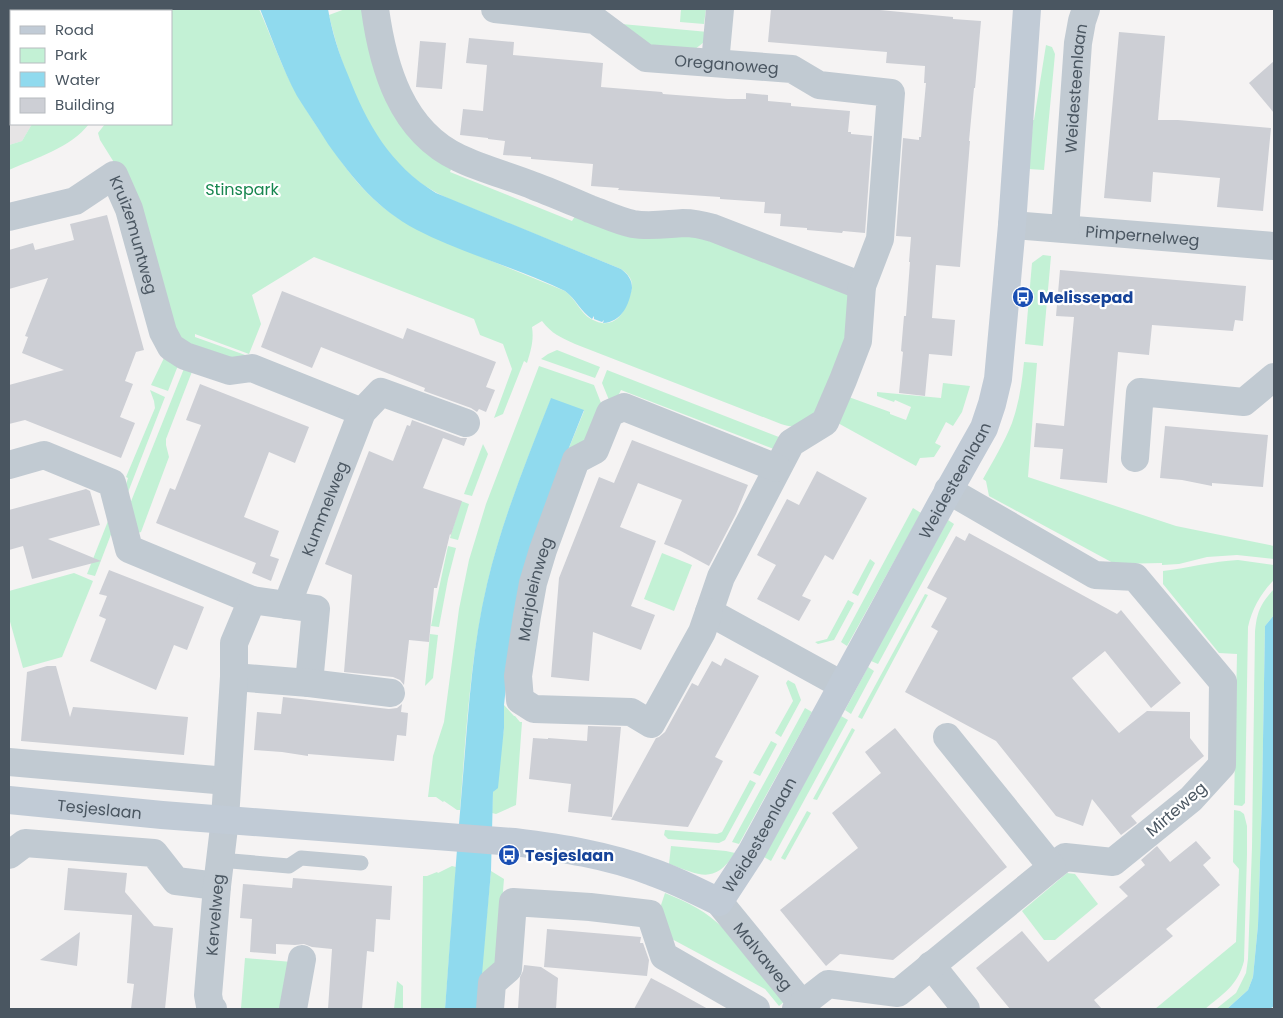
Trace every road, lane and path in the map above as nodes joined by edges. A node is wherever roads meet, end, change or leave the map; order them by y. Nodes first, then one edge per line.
1 (375, 9) edge
2 (495, 9) edge
3 (720, 9) edge
4 (1027, 9) edge
5 (1086, 9) edge
6 (552, 12) edge
7 (715, 63) junction
8 (9, 217) edge
9 (1012, 225) junction
10 (1065, 229) junction
11 (1274, 246) edge
12 (862, 286) junction
13 (1274, 377) edge
14 (362, 412) junction
15 (825, 422) joint
16 (466, 423) dead end
17 (1135, 458) dead end
18 (9, 465) edge
19 (778, 468) junction
20 (948, 490) junction
21 (252, 600) junction
22 (287, 605) junction
23 (709, 612) junction
24 (234, 677) junction
25 (310, 683) junction
26 (842, 686) junction
27 (391, 693) dead end
28 (947, 737) dead end
29 (9, 762) edge
30 (227, 781) junction
31 (9, 800) edge
32 (225, 819) junction
33 (9, 854) edge
34 (361, 863) dead end
35 (1052, 867) junction
36 (219, 873) junction
37 (719, 902) junction
38 (302, 959) dead end
39 (931, 965) junction
40 (799, 1007) edge
41 (213, 1009) edge
42 (293, 1009) edge
43 (490, 1009) edge
44 (756, 1009) edge
45 (966, 1009) edge

1 - 12 street
2 - 6 street, Oreganoweg
3 - 7 street
4 - 9 street, Weidesteenlaan
5 - 10 street, Weidesteenlaan
6 - 7 street, Oreganoweg
7 - 12 street, Oreganoweg
8 - 14 street, Kruizemuntweg
9 - 10 street, Pimpernelweg
9 - 20 street, Weidesteenlaan
10 - 11 street, Pimpernelweg
12 - 15 street, Oreganoweg
13 - 17 street
14 - 16 street, Kummelweg
14 - 22 street, Kummelweg
15 - 19 street, Marjoleinweg
18 - 21 street
19 - 23 street, Marjoleinweg
19 - 23 street, Marjoleinweg
20 - 26 street, Weidesteenlaan
20 - 35 street, Mirteweg
21 - 22 street
21 - 24 street
22 - 25 street
23 - 26 street
24 - 25 street
24 - 30 street
25 - 27 street
26 - 37 street, Weidesteenlaan
28 - 35 street
29 - 30 street
30 - 32 street
31 - 32 street, Tesjeslaan
32 - 36 street, Kervelweg
32 - 37 street, Tesjeslaan
33 - 36 street
34 - 36 lane
35 - 39 street, Mirteweg
36 - 41 street, Kervelweg
37 - 40 street, Malvaweg
38 - 42 street
39 - 40 street, Mirteweg
39 - 45 street
43 - 44 street

